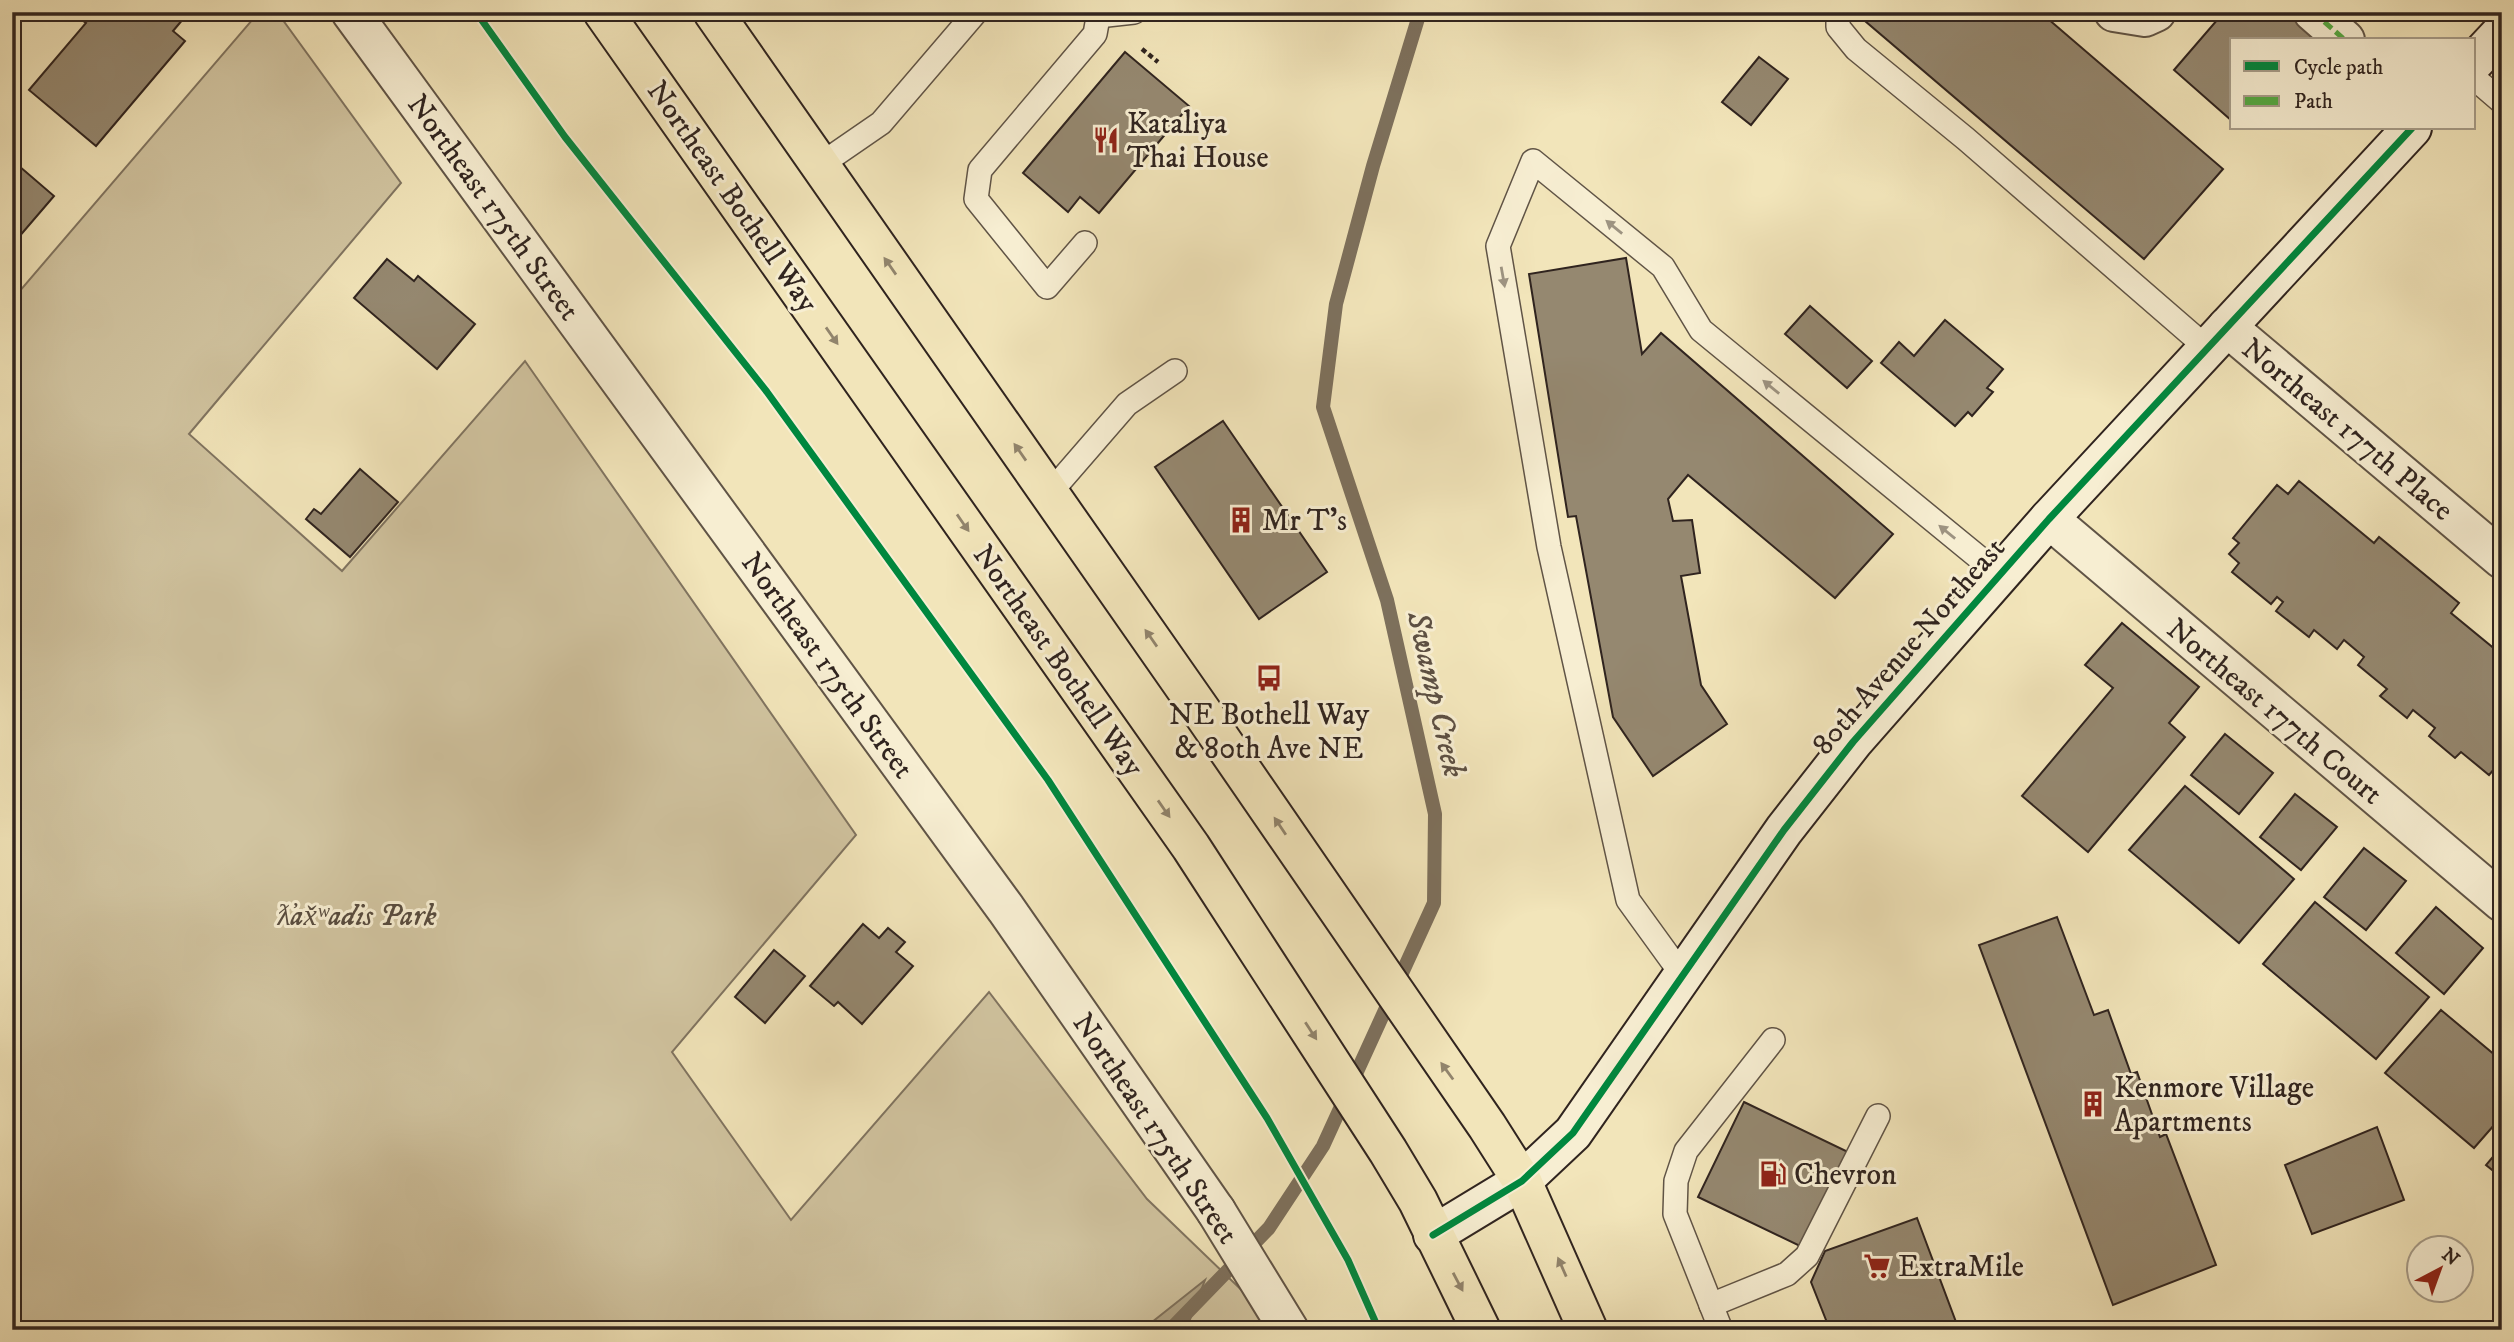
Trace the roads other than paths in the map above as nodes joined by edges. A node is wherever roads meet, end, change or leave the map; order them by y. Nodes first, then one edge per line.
1 (351, 12) edge
2 (603, 12) edge
3 (713, 12) edge
4 (976, 12) edge
5 (1134, 12) edge
6 (1838, 12) edge
7 (2114, 12) edge
8 (2156, 12) edge
9 (2312, 12) edge
10 (1099, 14) edge
11 (2502, 32) edge
12 (2343, 38) edge
13 (2476, 60) edge
14 (2476, 80) edge
15 (2502, 102) edge
16 (2410, 130) edge
17 (820, 166) junction
18 (1085, 243) dead end
19 (2217, 338) junction
20 (1175, 371) dead end
21 (1049, 494) junction
22 (2049, 519) junction
23 (2502, 559) edge
24 (2000, 575) junction
25 (2502, 902) edge
26 (1683, 976) junction
27 (1773, 1040) dead end
28 (1878, 1116) dead end
29 (1522, 1181) junction
30 (1433, 1235) junction
31 (1711, 1305) junction
32 (1289, 1330) edge
33 (1481, 1330) edge
34 (1588, 1330) edge
35 (1721, 1330) edge

1 - 32 street, Northeast 175th Street
2 -> 30 main road, Northeast Bothell Way
3 - 17 main road
4 - 17 lane
5 - 10 lane
6 - 19 lane
7 - 8 street
9 - 12 street
10 - 18 lane
11 - 13 street
14 - 15 lane
16 - 19 street, 80th Avenue Northeast
21 -> 17 main road
19 - 22 street, 80th Avenue Northeast
19 - 23 street, Northeast 177th Place
20 - 21 lane
29 -> 21 main road
22 - 24 street, 80th Avenue Northeast
22 - 25 street, Northeast 177th Court
24 - 26 street, 80th Avenue Northeast
24 -> 26 lane
26 - 29 street, 80th Avenue Northeast
27 - 31 lane
28 - 31 lane
29 - 30 street, 80th Avenue Northeast
34 -> 29 main road
30 -> 33 main road, Northeast Bothell Way
31 - 35 lane

